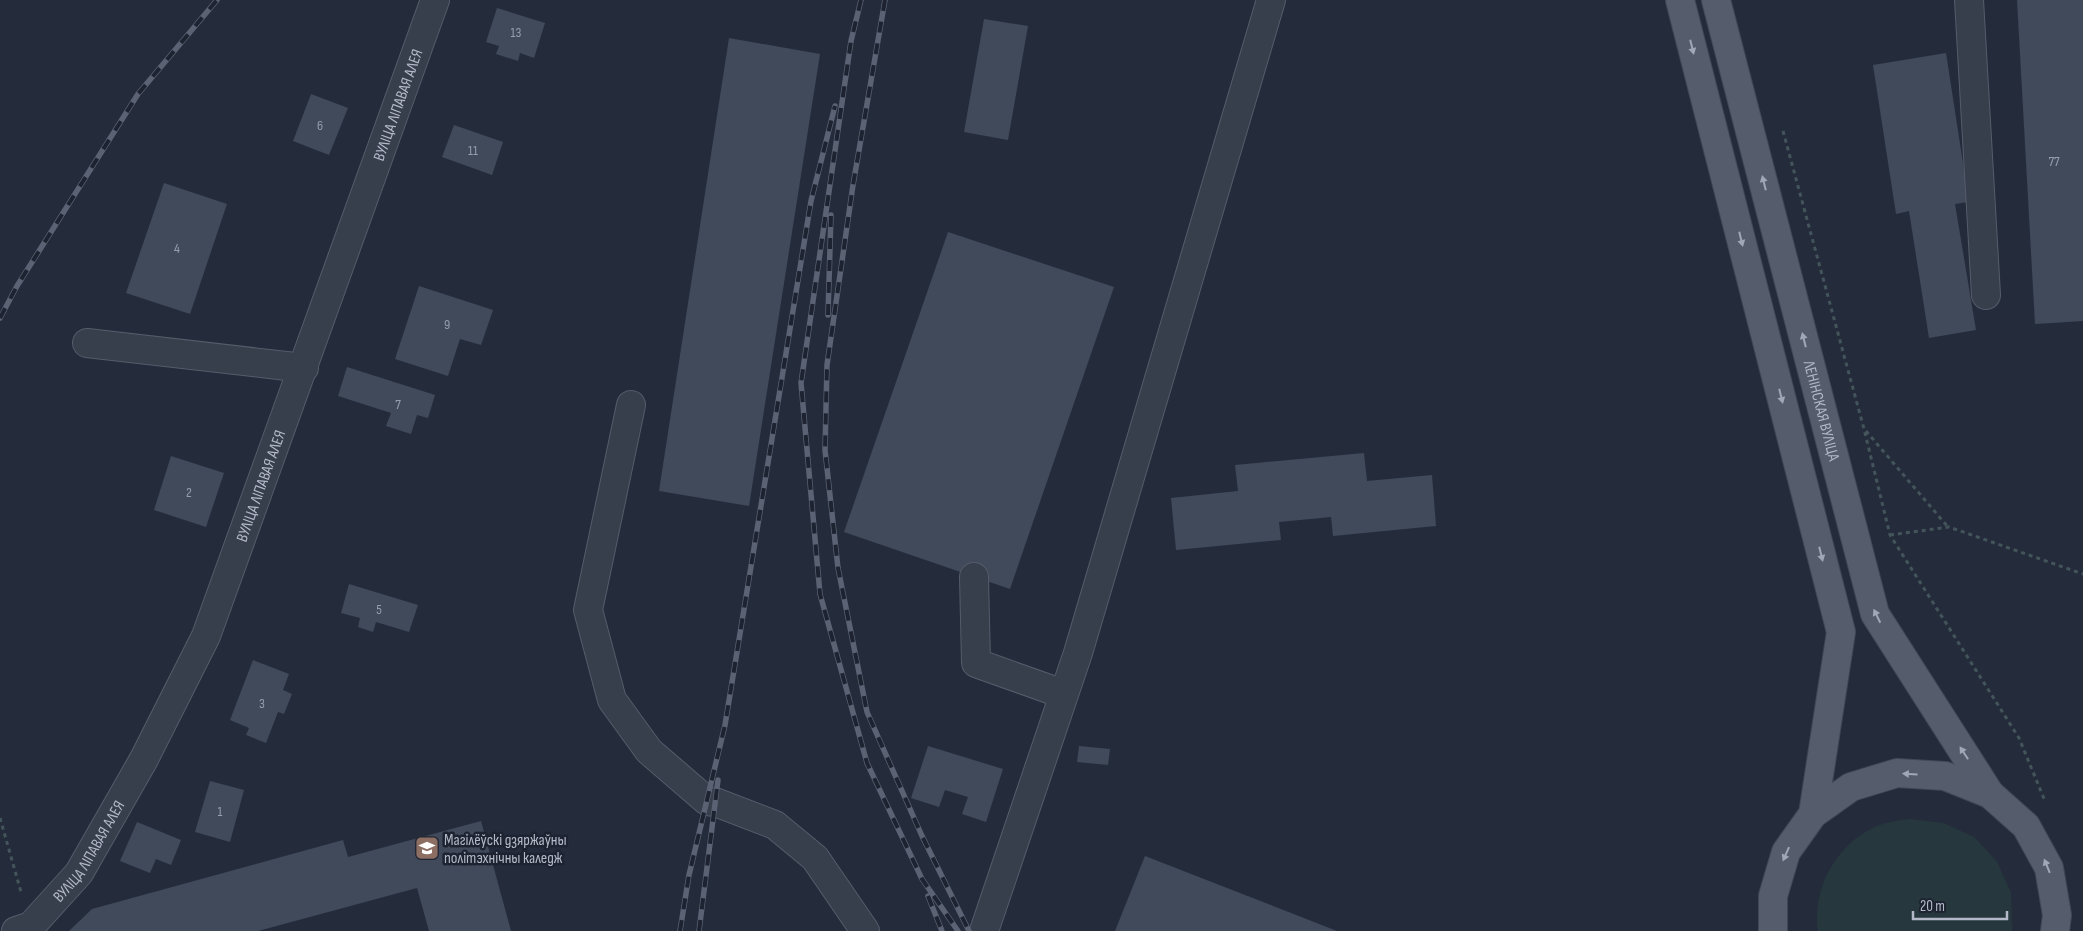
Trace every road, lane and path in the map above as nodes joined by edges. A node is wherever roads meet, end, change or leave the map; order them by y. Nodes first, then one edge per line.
1 (435, 0) edge
2 (1271, 0) edge
3 (1680, 0) edge
4 (1716, 0) edge
5 (1968, 0) edge
6 (1782, 124) dead end
7 (1986, 295) dead end
8 (87, 342) dead end
9 (304, 368) junction
10 (631, 405) dead end
11 (1864, 429) junction
12 (1949, 527) junction
13 (1890, 535) junction
14 (2083, 574) edge
15 (974, 577) dead end
16 (1063, 694) junction
17 (1990, 794) junction
18 (2049, 810) dead end
19 (1813, 814) junction
20 (0, 818) edge
21 (23, 928) edge
22 (865, 931) edge
23 (984, 931) edge
24 (1774, 931) edge
25 (2055, 931) edge

1 - 9 street, ВУЛІЦА ЛІПАВАЯ АЛЕЯ
2 - 16 street
3 -> 19 main road
17 -> 4 main road, ЛЕНІНСКАЯ ВУЛІЦА
5 - 7 street
6 - 11 path
8 - 9 street
9 - 21 street, ВУЛІЦА ЛІПАВАЯ АЛЕЯ
10 - 22 street
11 - 12 path
11 - 13 path
12 - 13 path
12 - 14 path
13 - 18 path
15 - 16 street
16 - 23 street
17 -> 19 main road
25 -> 17 main road
19 -> 24 main road
20 - 21 path

